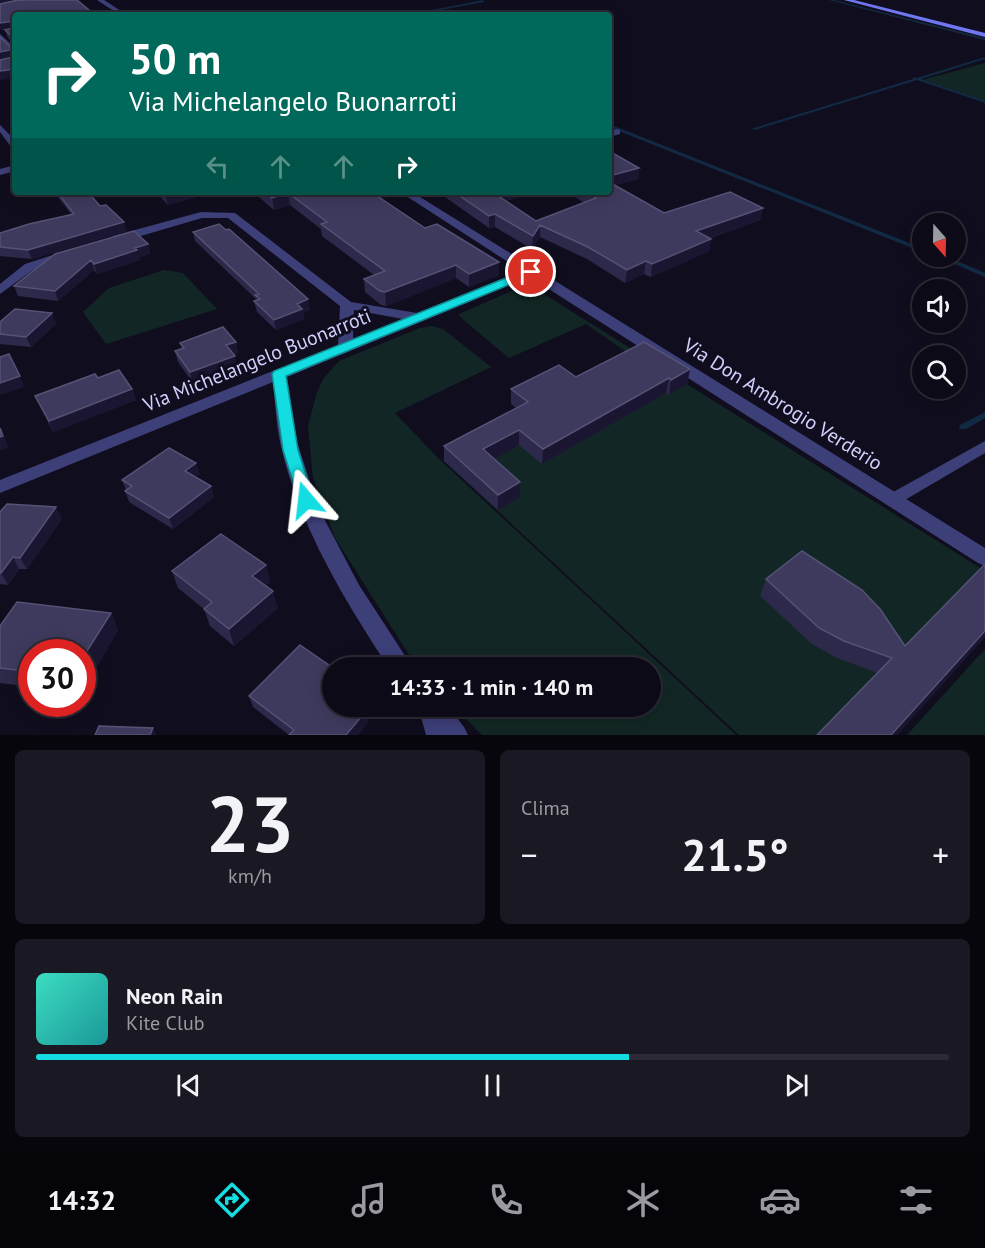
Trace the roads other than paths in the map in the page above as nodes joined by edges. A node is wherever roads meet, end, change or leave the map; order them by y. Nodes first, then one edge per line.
1 (100, 0) edge
2 (847, 0) edge
3 (119, 12) edge
4 (2, 34) edge
5 (985, 35) edge
6 (12, 48) edge
7 (0, 127) edge
8 (12, 143) edge
9 (410, 195) edge
10 (105, 243) edge
11 (83, 249) edge
12 (531, 272) junction
13 (0, 290) edge
14 (347, 305) junction
15 (417, 317) junction
16 (345, 346) junction
17 (279, 374) junction
18 (985, 446) edge
19 (0, 487) edge
20 (892, 500) junction
21 (985, 558) edge
22 (395, 657) edge
23 (432, 717) edge
24 (442, 717) edge
25 (438, 735) edge
26 (456, 735) edge

1 - 3 street
2 - 5 main road
4 - 6 street
7 - 8 lane
9 - 12 street, Via Don Ambrogio Verderio
10 - 14 street
11 - 13 street
12 - 15 street, Via Michelangelo Buonarroti
12 - 20 street, Via Don Ambrogio Verderio
14 - 15 street
14 - 16 street
15 - 16 street, Via Michelangelo Buonarroti
16 - 17 street, Via Michelangelo Buonarroti
17 - 19 street, Via Michelangelo Buonarroti
17 - 22 street
18 - 20 lane
20 - 21 street, Via Don Ambrogio Verderio
23 - 25 street
24 - 26 street

